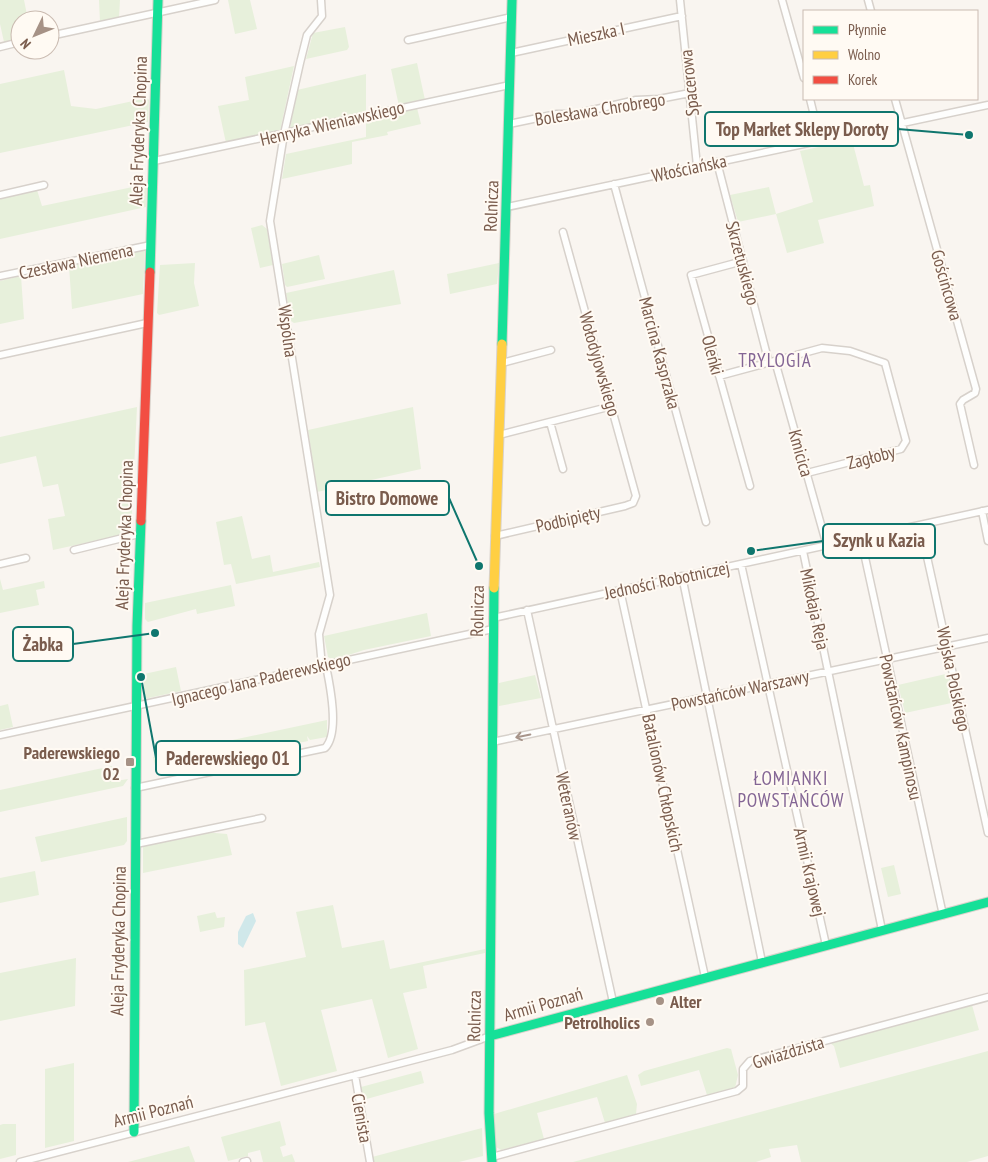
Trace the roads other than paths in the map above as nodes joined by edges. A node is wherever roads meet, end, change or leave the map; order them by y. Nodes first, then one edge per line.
1 (158, 0) edge
2 (215, 0) edge
3 (321, 0) edge
4 (512, 0) edge
5 (680, 0) edge
6 (782, 0) edge
7 (157, 13) junction
8 (682, 16) junction
9 (512, 17) junction
10 (60, 34) edge
11 (408, 40) dead end
12 (511, 53) junction
13 (803, 74) edge
14 (510, 85) junction
15 (690, 93) junction
16 (810, 100) edge
17 (895, 100) edge
18 (988, 105) edge
19 (509, 124) junction
20 (902, 124) junction
21 (284, 134) junction
22 (820, 140) junction
23 (154, 161) junction
24 (717, 162) junction
25 (697, 166) junction
26 (614, 184) junction
27 (44, 185) dead end
28 (0, 195) edge
29 (507, 207) junction
30 (563, 232) dead end
31 (151, 245) junction
32 (743, 261) junction
33 (0, 276) edge
34 (148, 323) junction
35 (551, 350) dead end
36 (0, 356) edge
37 (772, 362) junction
38 (502, 363) junction
39 (719, 376) junction
40 (612, 406) junction
41 (550, 422) junction
42 (499, 435) junction
43 (974, 465) dead end
44 (563, 469) dead end
45 (807, 473) junction
46 (750, 486) dead end
47 (636, 496) joint
48 (985, 510) edge
49 (706, 522) dead end
50 (920, 525) junction
51 (139, 534) junction
52 (495, 536) junction
53 (861, 538) junction
54 (988, 541) edge
55 (827, 546) junction
56 (74, 550) dead end
57 (803, 552) junction
58 (26, 558) dead end
59 (0, 564) edge
60 (741, 564) junction
61 (682, 576) junction
62 (620, 590) junction
63 (527, 610) junction
64 (493, 618) junction
65 (493, 629) junction
66 (988, 638) edge
67 (947, 647) junction
68 (886, 659) junction
69 (324, 667) junction
70 (828, 671) junction
71 (767, 684) junction
72 (707, 697) junction
73 (136, 706) junction
74 (647, 710) junction
75 (553, 730) junction
76 (0, 735) edge
77 (492, 742) junction
78 (136, 788) junction
79 (262, 818) dead end
80 (988, 834) edge
81 (136, 844) junction
82 (988, 902) edge
83 (942, 915) junction
84 (882, 930) junction
85 (826, 945) junction
86 (762, 962) junction
87 (705, 977) junction
88 (988, 997) edge
89 (612, 1002) junction
90 (490, 1036) junction
91 (355, 1074) junction
92 (134, 1132) junction
93 (492, 1159) edge
94 (20, 1162) edge
95 (370, 1162) edge

1 - 7 street, Aleja Fryderyka Chopina
2 - 7 street
3 - 21 street, Wspólna
4 - 9 street, Rolnicza
5 - 8 street, Spacerowa
6 - 13 street
7 - 10 street
7 - 23 street, Aleja Fryderyka Chopina
8 - 12 street, Mieszka I
8 - 15 street, Spacerowa
9 - 11 street
9 - 12 street, Rolnicza
12 - 14 street, Rolnicza
14 - 19 street, Rolnicza
14 - 21 street, Henryka Wieniawskiego
15 - 19 street, Bolesława Chrobrego
15 - 25 street, Spacerowa
16 - 22 street
17 - 20 street, Gościńcowa
18 - 20 street, Włościańska
19 - 29 street, Rolnicza
20 - 22 street, Włościańska
20 - 43 street, Gościńcowa
21 - 23 street, Henryka Wieniawskiego
21 - 69 street, Wspólna
22 - 24 street, Włościańska
23 - 31 street, Aleja Fryderyka Chopina
24 - 25 street, Włościańska
24 - 32 street, Skrzetuskiego
25 - 26 street, Włościańska
26 - 29 street, Włościańska
26 - 49 street, Marcina Kasprzaka
27 - 28 street
29 - 38 street, Rolnicza
30 - 40 street, Wołodyjowskiego
31 - 33 street, Czesława Niemena
31 - 34 street, Aleja Fryderyka Chopina
32 - 37 street, Skrzetuskiego
32 - 39 street, Oleńki
34 - 36 street
34 - 51 street, Aleja Fryderyka Chopina
35 - 38 street
37 - 39 street
37 - 45 street, Kmicica
37 - 45 street, Zagłoby
38 - 42 street, Rolnicza
39 - 46 street, Oleńki
40 - 41 street
40 - 47 street, Wołodyjowskiego
41 - 42 street
41 - 44 street
42 - 52 street, Rolnicza
45 - 55 street, Kmicica
47 - 52 street, Podbipięty
48 - 50 street, Jedności Robotniczej
48 - 54 street
50 - 53 street, Jedności Robotniczej
50 - 67 street, Wojska Polskiego
51 - 56 street
51 - 73 street, Aleja Fryderyka Chopina
52 - 64 street, Rolnicza
53 - 55 street, Jedności Robotniczej
53 - 68 street, Powstańców Kampinosu
55 - 57 street, Jedności Robotniczej
57 - 60 street, Jedności Robotniczej
57 - 70 street, Mikołaja Reja
58 - 59 street
60 - 61 street, Jedności Robotniczej
60 - 71 street, Armii Krajowej
61 - 62 street, Jedności Robotniczej
61 - 72 street
62 - 63 street, Jedności Robotniczej
62 - 74 street, Batalionów Chłopskich
63 - 64 street, Jedności Robotniczej
63 - 75 street, Weteranów
64 - 65 street, Rolnicza
65 - 69 street, Ignacego Jana Paderewskiego
65 - 77 street, Rolnicza
66 - 67 street, Powstańców Warszawy
67 - 68 street, Powstańców Warszawy
67 - 80 street, Wojska Polskiego
68 - 70 street, Powstańców Warszawy
68 - 83 street, Powstańców Kampinosu
69 - 73 street, Ignacego Jana Paderewskiego
69 - 78 street, Wspólna
70 - 71 street, Powstańców Warszawy
70 - 84 street, Mikołaja Reja
71 - 72 street, Powstańców Warszawy
71 - 85 street, Armii Krajowej
72 - 74 street, Powstańców Warszawy
72 - 86 street
73 - 76 street, Ignacego Jana Paderewskiego
73 - 78 street, Aleja Fryderyka Chopina
74 - 75 street, Powstańców Warszawy
74 - 87 street, Batalionów Chłopskich
75 -> 77 street, Powstańców Warszawy
75 - 89 street, Weteranów
77 - 90 street, Rolnicza
78 - 81 street, Aleja Fryderyka Chopina
79 - 81 street
81 - 92 street, Aleja Fryderyka Chopina
82 - 83 street, Armii Poznań
83 - 84 street, Armii Poznań
84 - 85 street, Armii Poznań
85 - 86 street, Armii Poznań
86 - 87 street, Armii Poznań
87 - 89 street, Armii Poznań
88 - 93 street, Gwiaździsta
89 - 90 street, Armii Poznań
90 - 91 street, Armii Poznań
90 - 93 street, Rolnicza
91 - 92 street, Armii Poznań
91 - 95 street, Cienista
92 - 94 street, Armii Poznań

